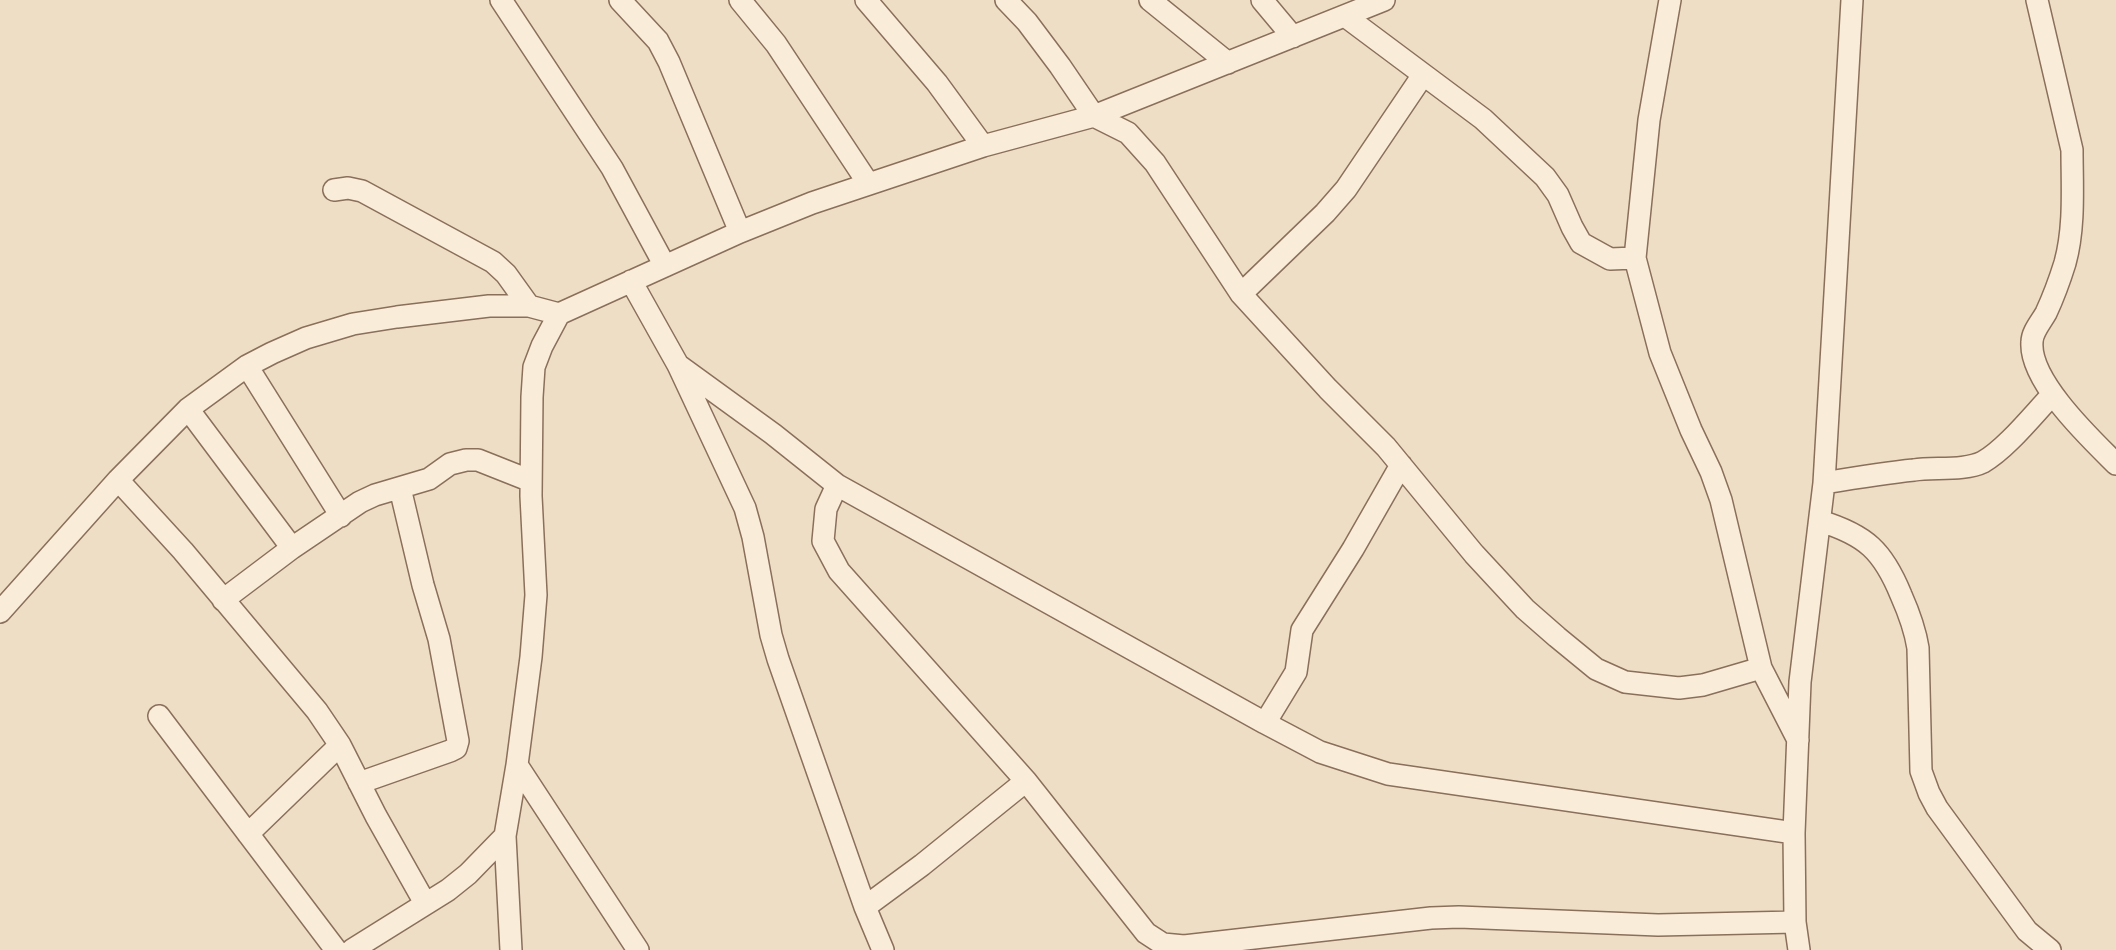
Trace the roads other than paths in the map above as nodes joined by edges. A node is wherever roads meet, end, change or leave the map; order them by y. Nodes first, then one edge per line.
1 (501, 0) edge
2 (620, 0) edge
3 (740, 0) edge
4 (866, 0) edge
5 (1006, 0) edge
6 (1150, 0) edge
7 (1262, 0) edge
8 (1384, 0) edge
9 (1670, 0) edge
10 (1852, 0) edge
11 (2037, 0) edge
12 (1356, 8) edge
13 (1293, 37) junction
14 (1228, 63) junction
15 (1423, 75) junction
16 (1094, 116) junction
17 (983, 146) junction
18 (869, 183) junction
19 (334, 190) dead end
20 (740, 232) junction
21 (1635, 258) junction
22 (665, 266) junction
23 (631, 281) junction
24 (1241, 294) junction
25 (529, 306) junction
26 (559, 314) junction
27 (678, 365) junction
28 (247, 366) junction
29 (2052, 395) junction
30 (188, 409) junction
31 (2116, 464) edge
32 (1401, 465) junction
33 (118, 480) junction
34 (531, 481) junction
35 (1824, 483) junction
36 (837, 485) junction
37 (400, 488) junction
38 (341, 516) junction
39 (1820, 521) junction
40 (292, 548) junction
41 (223, 600) junction
42 (0, 612) edge
43 (1761, 668) junction
44 (159, 716) dead end
45 (1265, 723) junction
46 (1799, 741) junction
47 (340, 745) junction
48 (517, 765) junction
49 (1026, 781) junction
50 (359, 783) junction
51 (1794, 833) junction
52 (248, 834) junction
53 (505, 836) junction
54 (425, 903) junction
55 (865, 907) junction
56 (1795, 922) junction
57 (336, 950) edge
58 (352, 950) edge
59 (511, 950) edge
60 (638, 950) edge
61 (883, 950) edge
62 (1799, 950) edge
63 (2050, 950) edge

1 - 22 street
2 - 20 street
3 - 18 street
4 - 17 street
5 - 16 street
6 - 14 street
7 - 13 street
8 - 12 street
9 - 21 street
10 - 35 street
11 - 29 street
12 - 13 street
12 - 15 street
13 - 14 street
14 - 16 street
15 - 21 street
15 - 24 street
16 - 17 street
16 - 24 street
17 - 18 street
18 - 20 street
19 - 25 street
20 - 22 street
21 - 43 street
22 - 23 street
23 - 26 street
23 - 27 street
24 - 32 street
25 - 26 street
25 - 28 street
26 - 34 street
27 - 36 street
27 - 55 street
28 - 30 street
28 - 38 street
29 - 31 street
29 - 35 street
30 - 33 street
30 - 40 street
32 - 43 street
32 - 45 street
33 - 41 street
33 - 42 street
34 - 37 street
34 - 48 street
35 - 39 street
36 - 45 street
36 - 49 street
37 - 38 street
37 - 50 street
38 - 40 street
39 - 46 street
39 - 63 street
40 - 41 street
41 - 47 street
43 - 46 street
44 - 52 street
45 - 51 street
46 - 51 street
47 - 50 street
47 - 52 street
48 - 53 street
48 - 60 street
49 - 55 street
49 - 56 street
50 - 54 street
51 - 56 street
52 - 57 street
53 - 54 street
53 - 59 street
54 - 58 street
55 - 61 street
56 - 62 street

